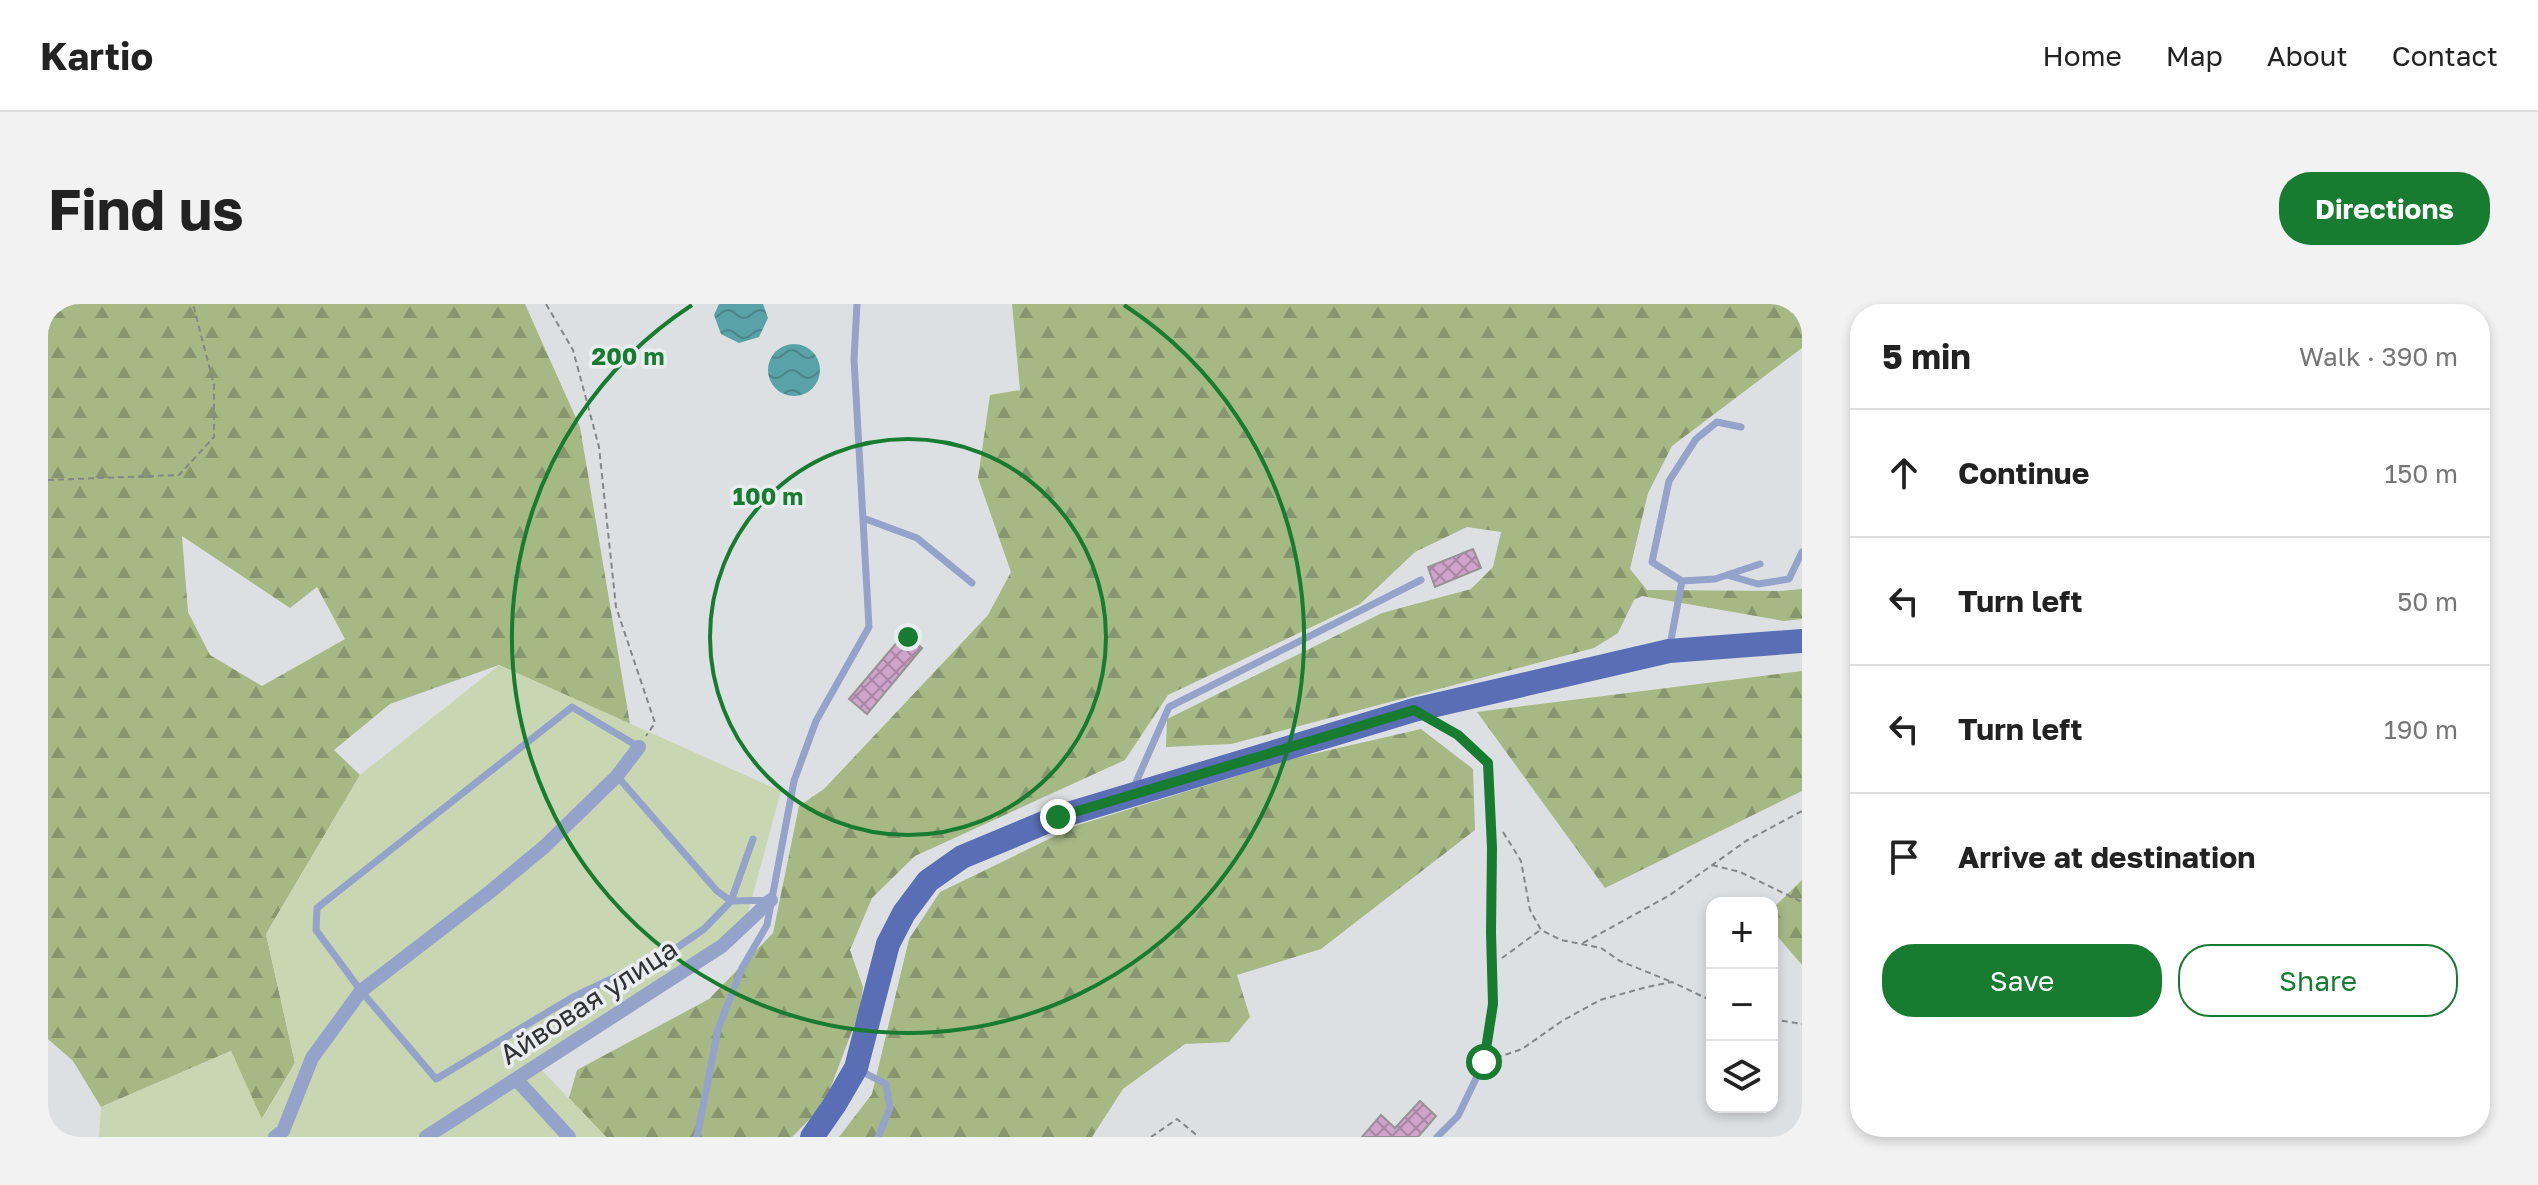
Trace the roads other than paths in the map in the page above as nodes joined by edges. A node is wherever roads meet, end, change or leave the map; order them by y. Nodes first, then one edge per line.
1 (857, 304) edge
2 (1741, 427) dead end
3 (863, 518) junction
4 (1802, 552) edge
5 (1760, 564) dead end
6 (1727, 575) junction
7 (1421, 580) dead end
8 (1682, 581) junction
9 (972, 583) dead end
10 (1802, 641) edge
11 (1669, 651) junction
12 (1414, 710) junction
13 (639, 747) joint
14 (617, 776) junction
15 (1131, 795) junction
16 (753, 839) dead end
17 (771, 900) junction
18 (731, 901) junction
19 (361, 991) junction
20 (856, 1068) junction
21 (516, 1079) junction
22 (275, 1137) edge
23 (426, 1137) edge
24 (569, 1137) edge
25 (697, 1137) edge
26 (812, 1137) edge
27 (878, 1137) edge
28 (1437, 1137) edge

1 - 3 lane
2 - 8 lane
3 - 9 lane
3 - 17 lane
4 - 6 lane
5 - 6 lane
6 - 8 lane
7 - 15 lane
8 - 11 lane
10 - 11 main road
11 - 12 main road
12 - 15 main road
12 - 28 lane
13 - 14 street
13 - 19 lane
14 - 18 lane
14 - 19 street
15 - 20 main road
16 - 18 lane
17 - 18 lane
17 - 21 street, Айвовая улица
17 - 25 lane
18 - 19 lane
19 - 22 street
20 - 26 main road
20 - 27 lane
21 - 23 street, Айвовая улица
21 - 24 street

